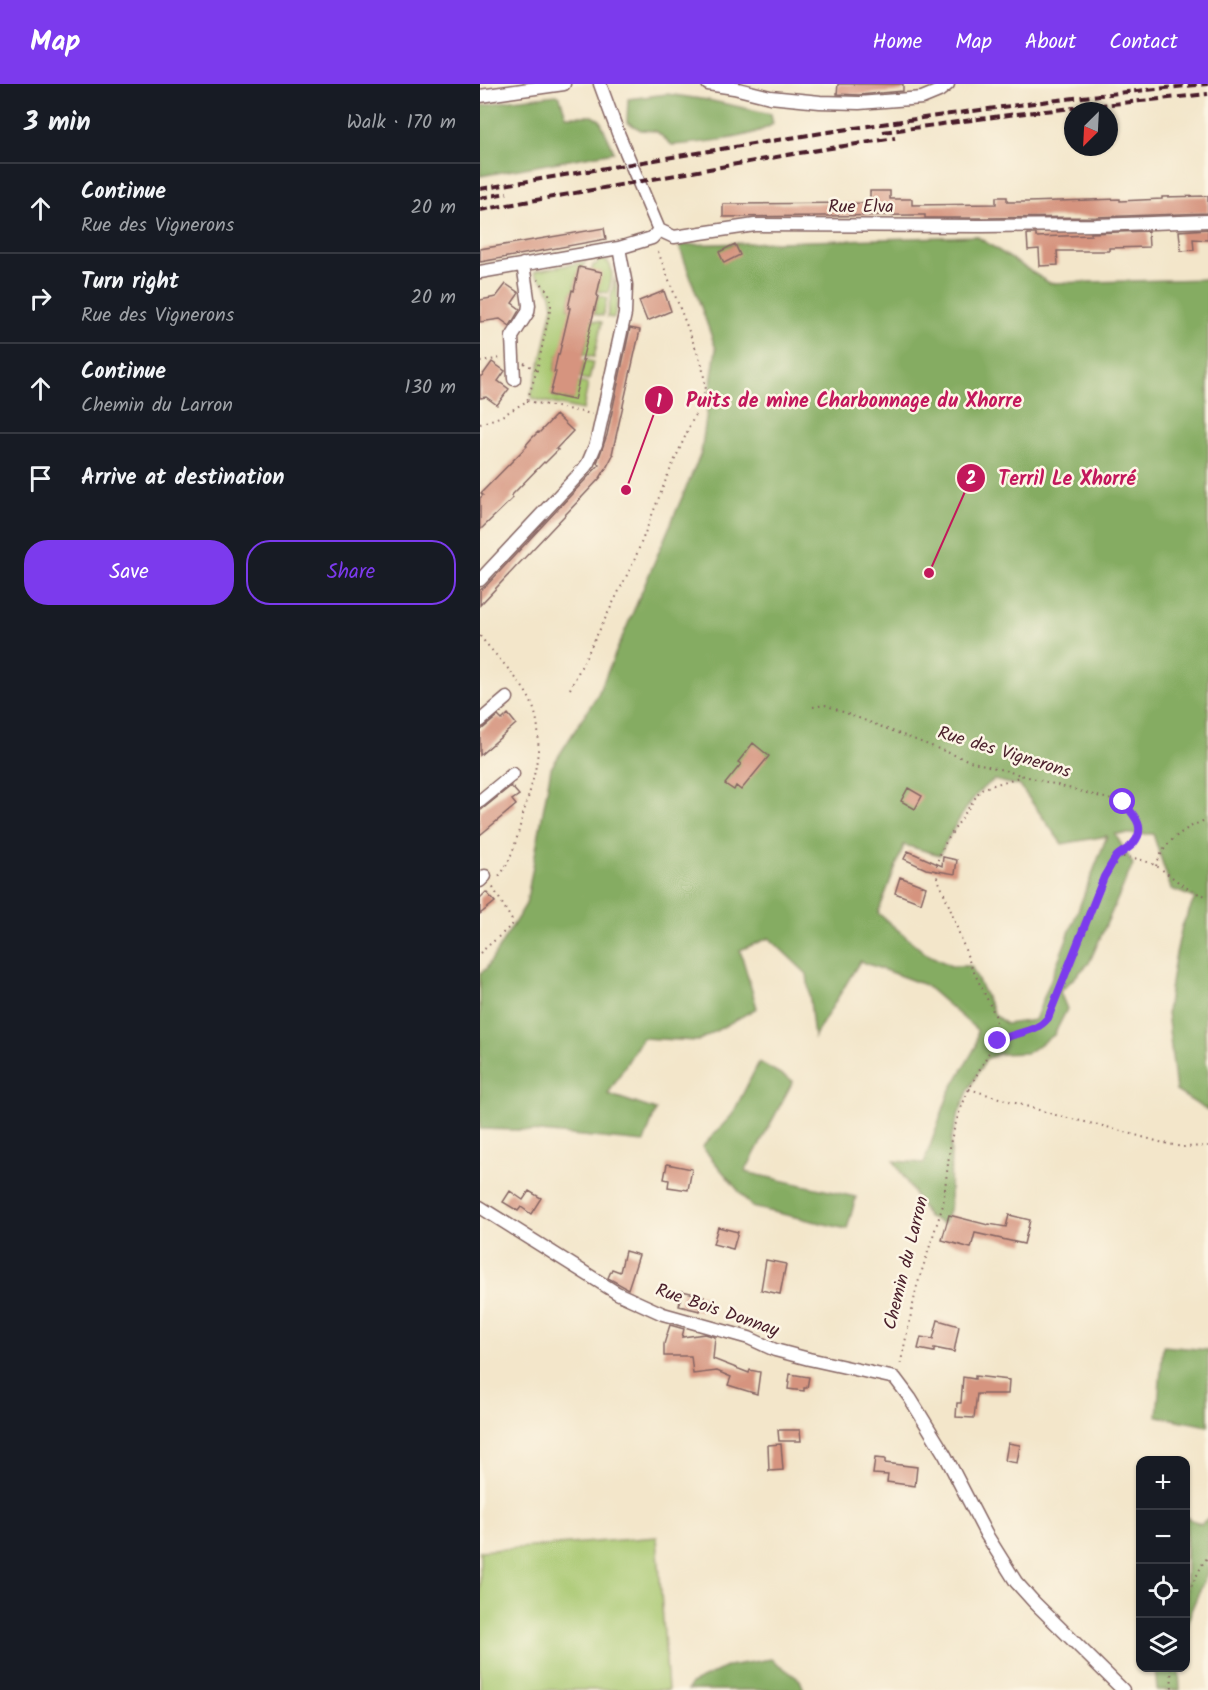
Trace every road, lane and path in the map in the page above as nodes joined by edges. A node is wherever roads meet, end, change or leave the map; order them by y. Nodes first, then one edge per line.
1 (564, 84) edge
2 (600, 84) edge
3 (708, 84) edge
4 (948, 84) edge
5 (480, 96) edge
6 (1208, 221) edge
7 (656, 234) junction
8 (619, 248) junction
9 (523, 264) junction
10 (480, 272) edge
11 (535, 276) dead end
12 (526, 364) dead end
13 (537, 369) junction
14 (514, 379) dead end
15 (527, 401) junction
16 (603, 416) junction
17 (480, 424) edge
18 (480, 580) edge
19 (481, 639) edge
20 (570, 688) dead end
21 (507, 699) dead end
22 (813, 707) dead end
23 (480, 721) edge
24 (513, 774) dead end
25 (1024, 775) junction
26 (480, 801) edge
27 (1208, 819) edge
28 (1116, 857) junction
29 (1156, 866) junction
30 (482, 878) edge
31 (1208, 896) edge
32 (480, 952) edge
33 (998, 1041) junction
34 (969, 1089) junction
35 (1208, 1146) edge
36 (480, 1208) edge
37 (895, 1378) junction
38 (1208, 1557) edge
39 (1190, 1588) edge
40 (1171, 1672) edge
41 (1123, 1690) edge
42 (1172, 1690) edge

1 - 5 street
2 - 7 street
3 - 4 street
6 - 7 street, Rue Elva
7 - 8 street, Rue Elva
7 - 20 path
8 - 9 street, Rue Elva
8 - 16 street
9 - 10 street, Rue Elva
9 - 14 street
11 - 13 path
12 - 13 path
13 - 15 path
15 - 16 path
15 - 17 path
16 - 18 street
19 - 30 path
21 - 23 street
22 - 25 path, Rue des Vignerons
24 - 26 street
25 - 28 path, Rue des Vignerons
25 - 33 path
27 - 29 path
28 - 29 path
28 - 33 path
29 - 31 path
30 - 32 path
33 - 34 path, Chemin du Larron
34 - 35 path
34 - 37 path, Chemin du Larron
36 - 37 street, Rue Bois Donnay
37 - 41 street
38 - 39 path
40 - 42 path

